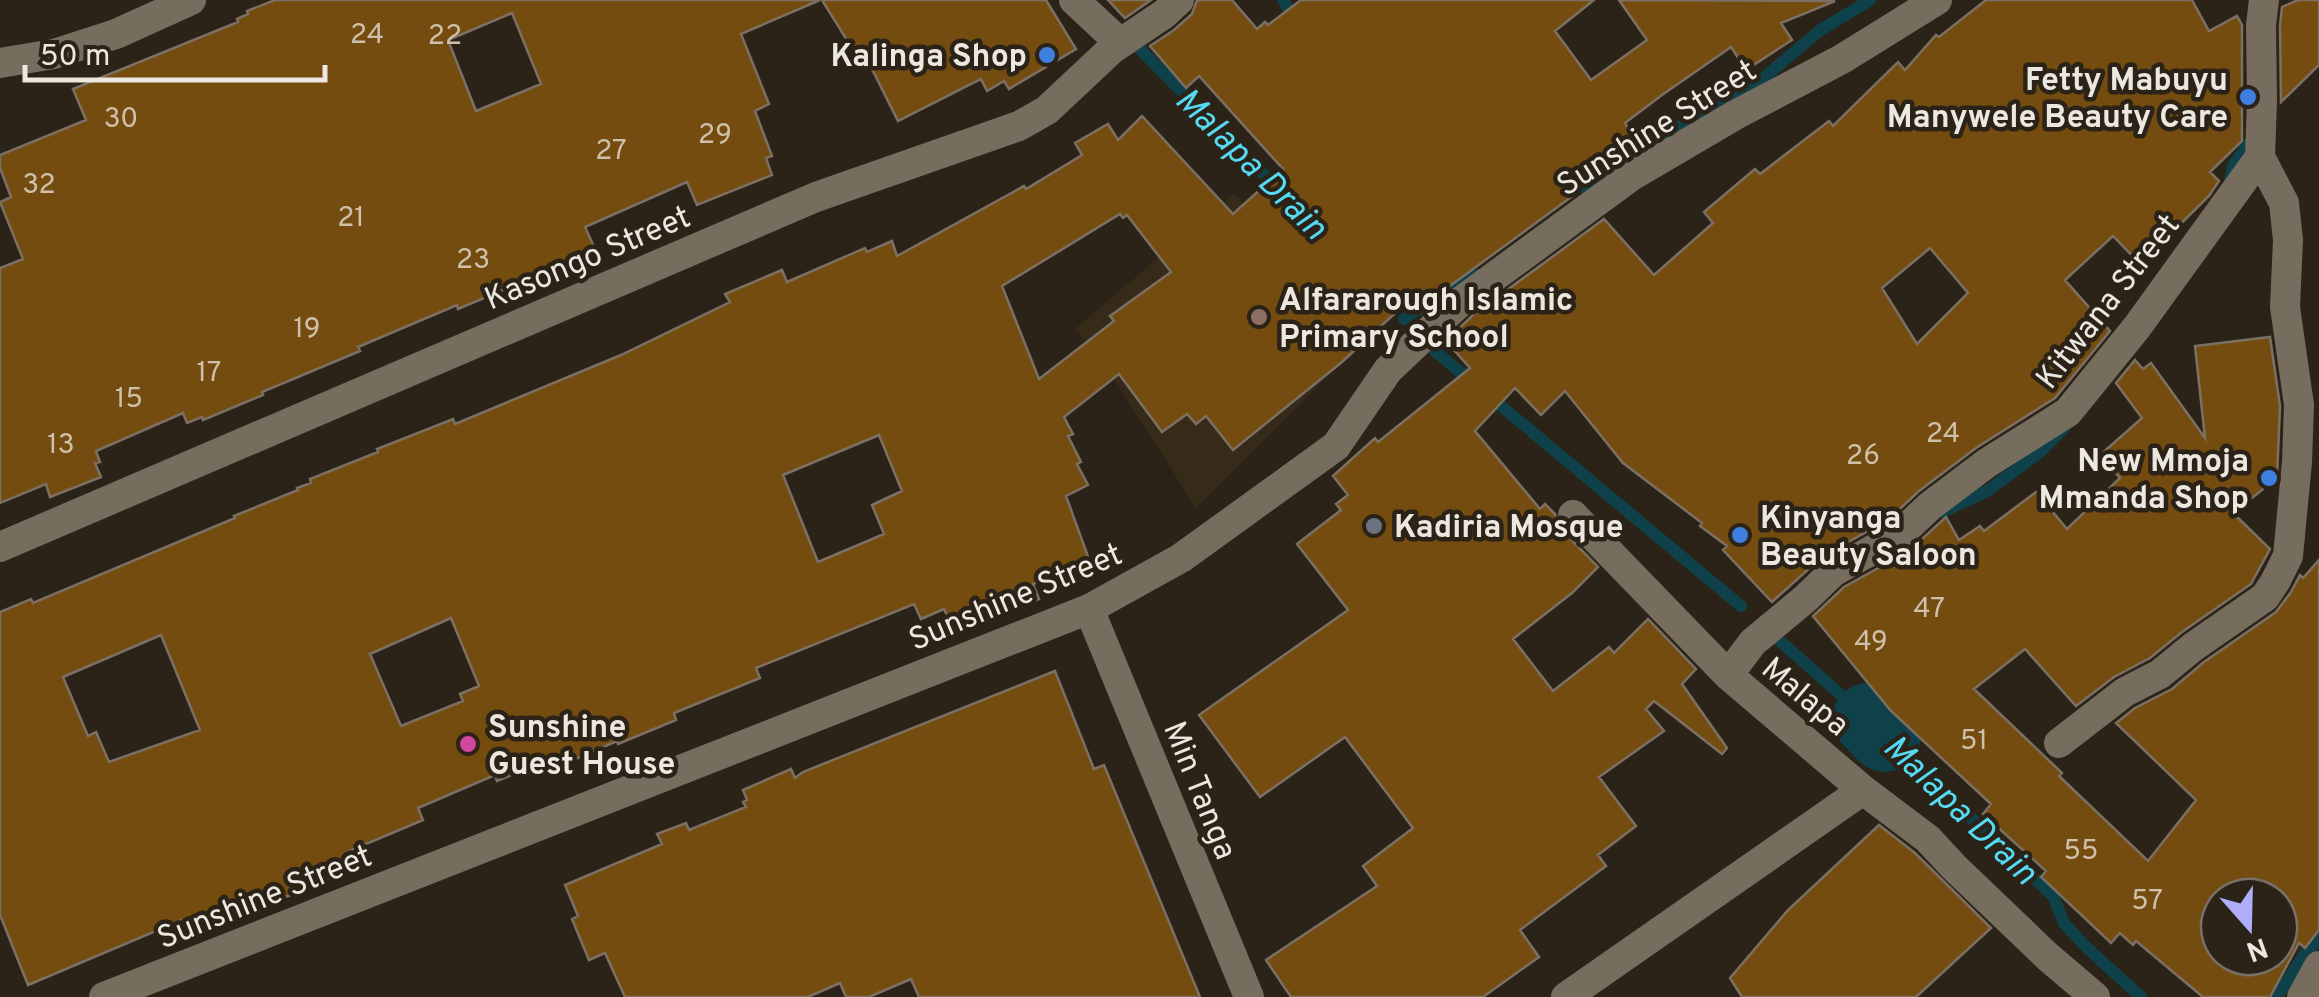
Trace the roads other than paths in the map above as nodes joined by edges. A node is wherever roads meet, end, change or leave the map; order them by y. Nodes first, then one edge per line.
1 (191, 0) edge
2 (1074, 0) edge
3 (1179, 0) edge
4 (1937, 0) edge
5 (2264, 0) edge
6 (1120, 43) junction
7 (0, 63) edge
8 (2260, 158) junction
9 (1573, 514) dead end
10 (0, 547) edge
11 (1089, 609) junction
12 (1728, 675) junction
13 (2059, 743) dead end
14 (1863, 790) junction
15 (2319, 966) edge
16 (104, 997) edge
17 (1249, 997) edge
18 (1566, 997) edge
19 (2095, 997) edge
20 (2302, 997) edge

1 - 7 street
2 - 6 street
3 - 6 street, Kasongo Street
4 - 11 street, Sunshine Street
5 - 8 street
6 - 10 street, Kasongo Street
8 - 12 street, Kitwana Street
8 - 13 street
9 - 12 street, Malapa
11 - 16 street, Sunshine Street
11 - 17 street, Min Tanga
12 - 14 street, Malapa
14 - 18 street
14 - 19 street, Malapa
15 - 20 street

